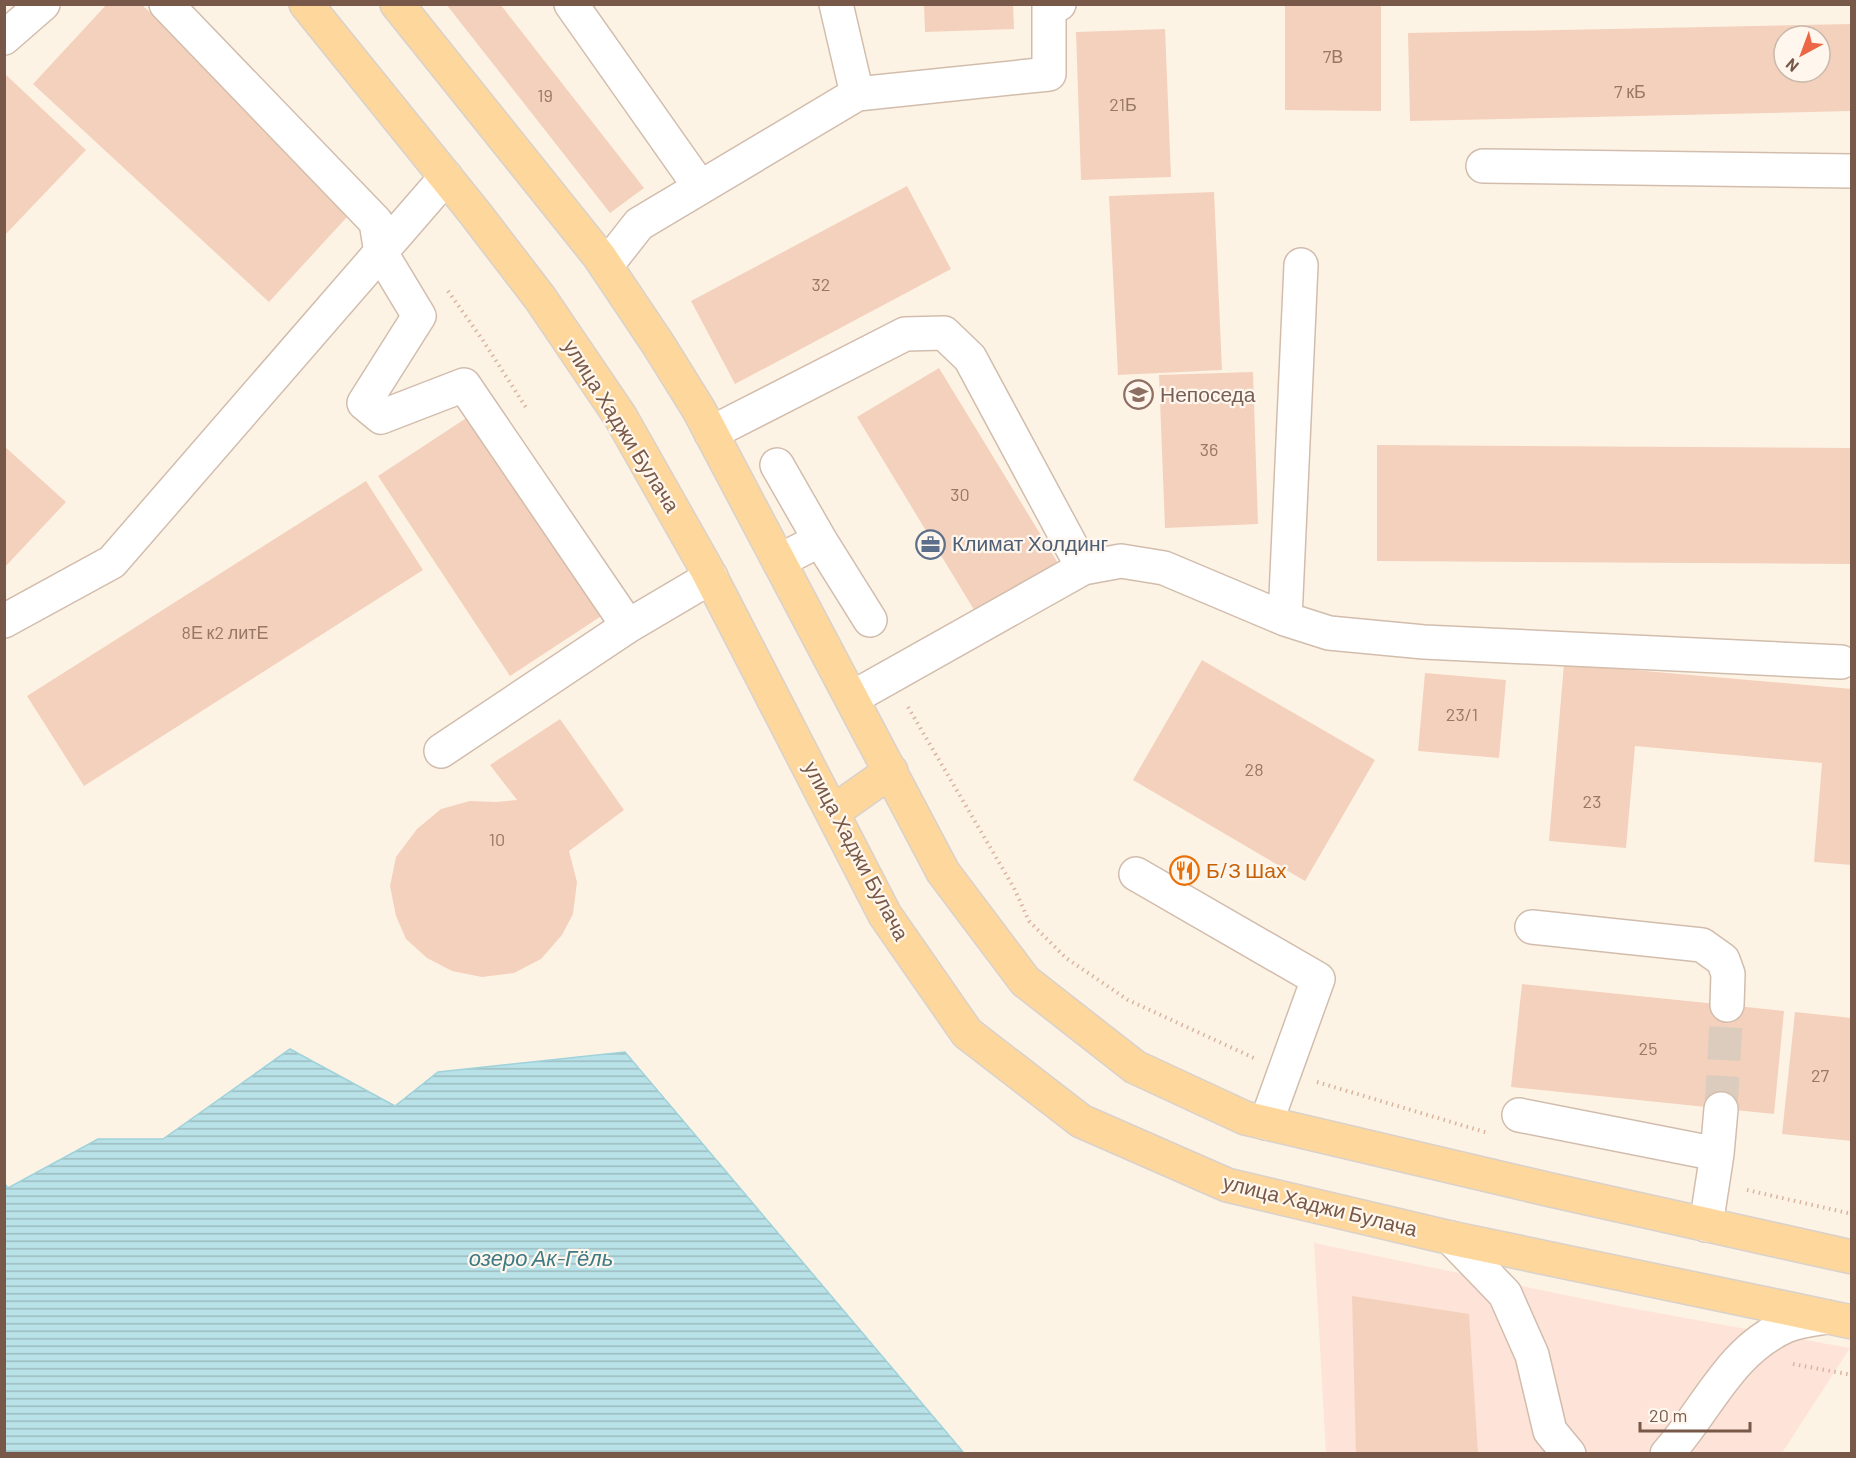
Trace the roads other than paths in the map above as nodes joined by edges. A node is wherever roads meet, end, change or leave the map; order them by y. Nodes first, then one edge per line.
1 (43, 4) edge
2 (166, 4) edge
3 (306, 4) edge
4 (397, 4) edge
5 (571, 4) edge
6 (836, 4) edge
7 (1059, 4) edge
8 (1049, 5) edge
9 (4, 38) edge
10 (857, 94) junction
11 (1483, 166) dead end
12 (1851, 171) edge
13 (446, 177) junction
14 (700, 187) junction
15 (381, 253) junction
16 (1301, 265) dead end
17 (606, 266) junction
18 (711, 433) junction
19 (777, 465) dead end
20 (820, 540) junction
21 (779, 561) junction
22 (1083, 568) junction
23 (711, 577) junction
24 (1285, 619) junction
25 (870, 620) dead end
26 (4, 621) edge
27 (628, 626) junction
28 (1841, 662) dead end
29 (852, 698) junction
30 (441, 751) dead end
31 (891, 771) junction
32 (833, 812) junction
33 (1136, 874) dead end
34 (1532, 927) dead end
35 (1727, 1005) tunnel mouth
36 (1721, 1109) tunnel mouth
37 (1519, 1115) dead end
38 (1266, 1123) junction
39 (1717, 1154) junction
40 (1706, 1225) junction
41 (1451, 1238) junction
42 (1851, 1257) edge
43 (1839, 1319) edge
44 (1569, 1454) edge
45 (1667, 1454) edge

1 - 9 street
2 - 15 street
3 - 13 main road, улица Хаджи Булача
4 - 17 main road
5 - 14 street
6 - 10 street
7 - 8 street
8 - 10 street
10 - 14 street
11 - 12 street
13 - 15 street
13 - 23 main road, улица Хаджи Булача
14 - 17 street
15 - 26 street
15 - 27 street
16 - 24 street
17 - 18 main road
18 - 21 main road
18 - 22 street
19 - 20 street
20 - 21 street
20 - 25 street
21 - 29 main road
22 - 24 street
22 - 29 street
23 - 27 street
23 - 32 main road, улица Хаджи Булача
24 - 28 street
27 - 30 street
29 - 31 main road
31 - 32 main road
31 - 38 main road
32 - 41 main road, улица Хаджи Булача
33 - 38 street
34 - 35 street
36 - 39 street
37 - 39 street
38 - 40 main road
39 - 40 street
40 - 42 main road
41 - 43 main road, улица Хаджи Булача
41 - 44 street
43 - 45 street

